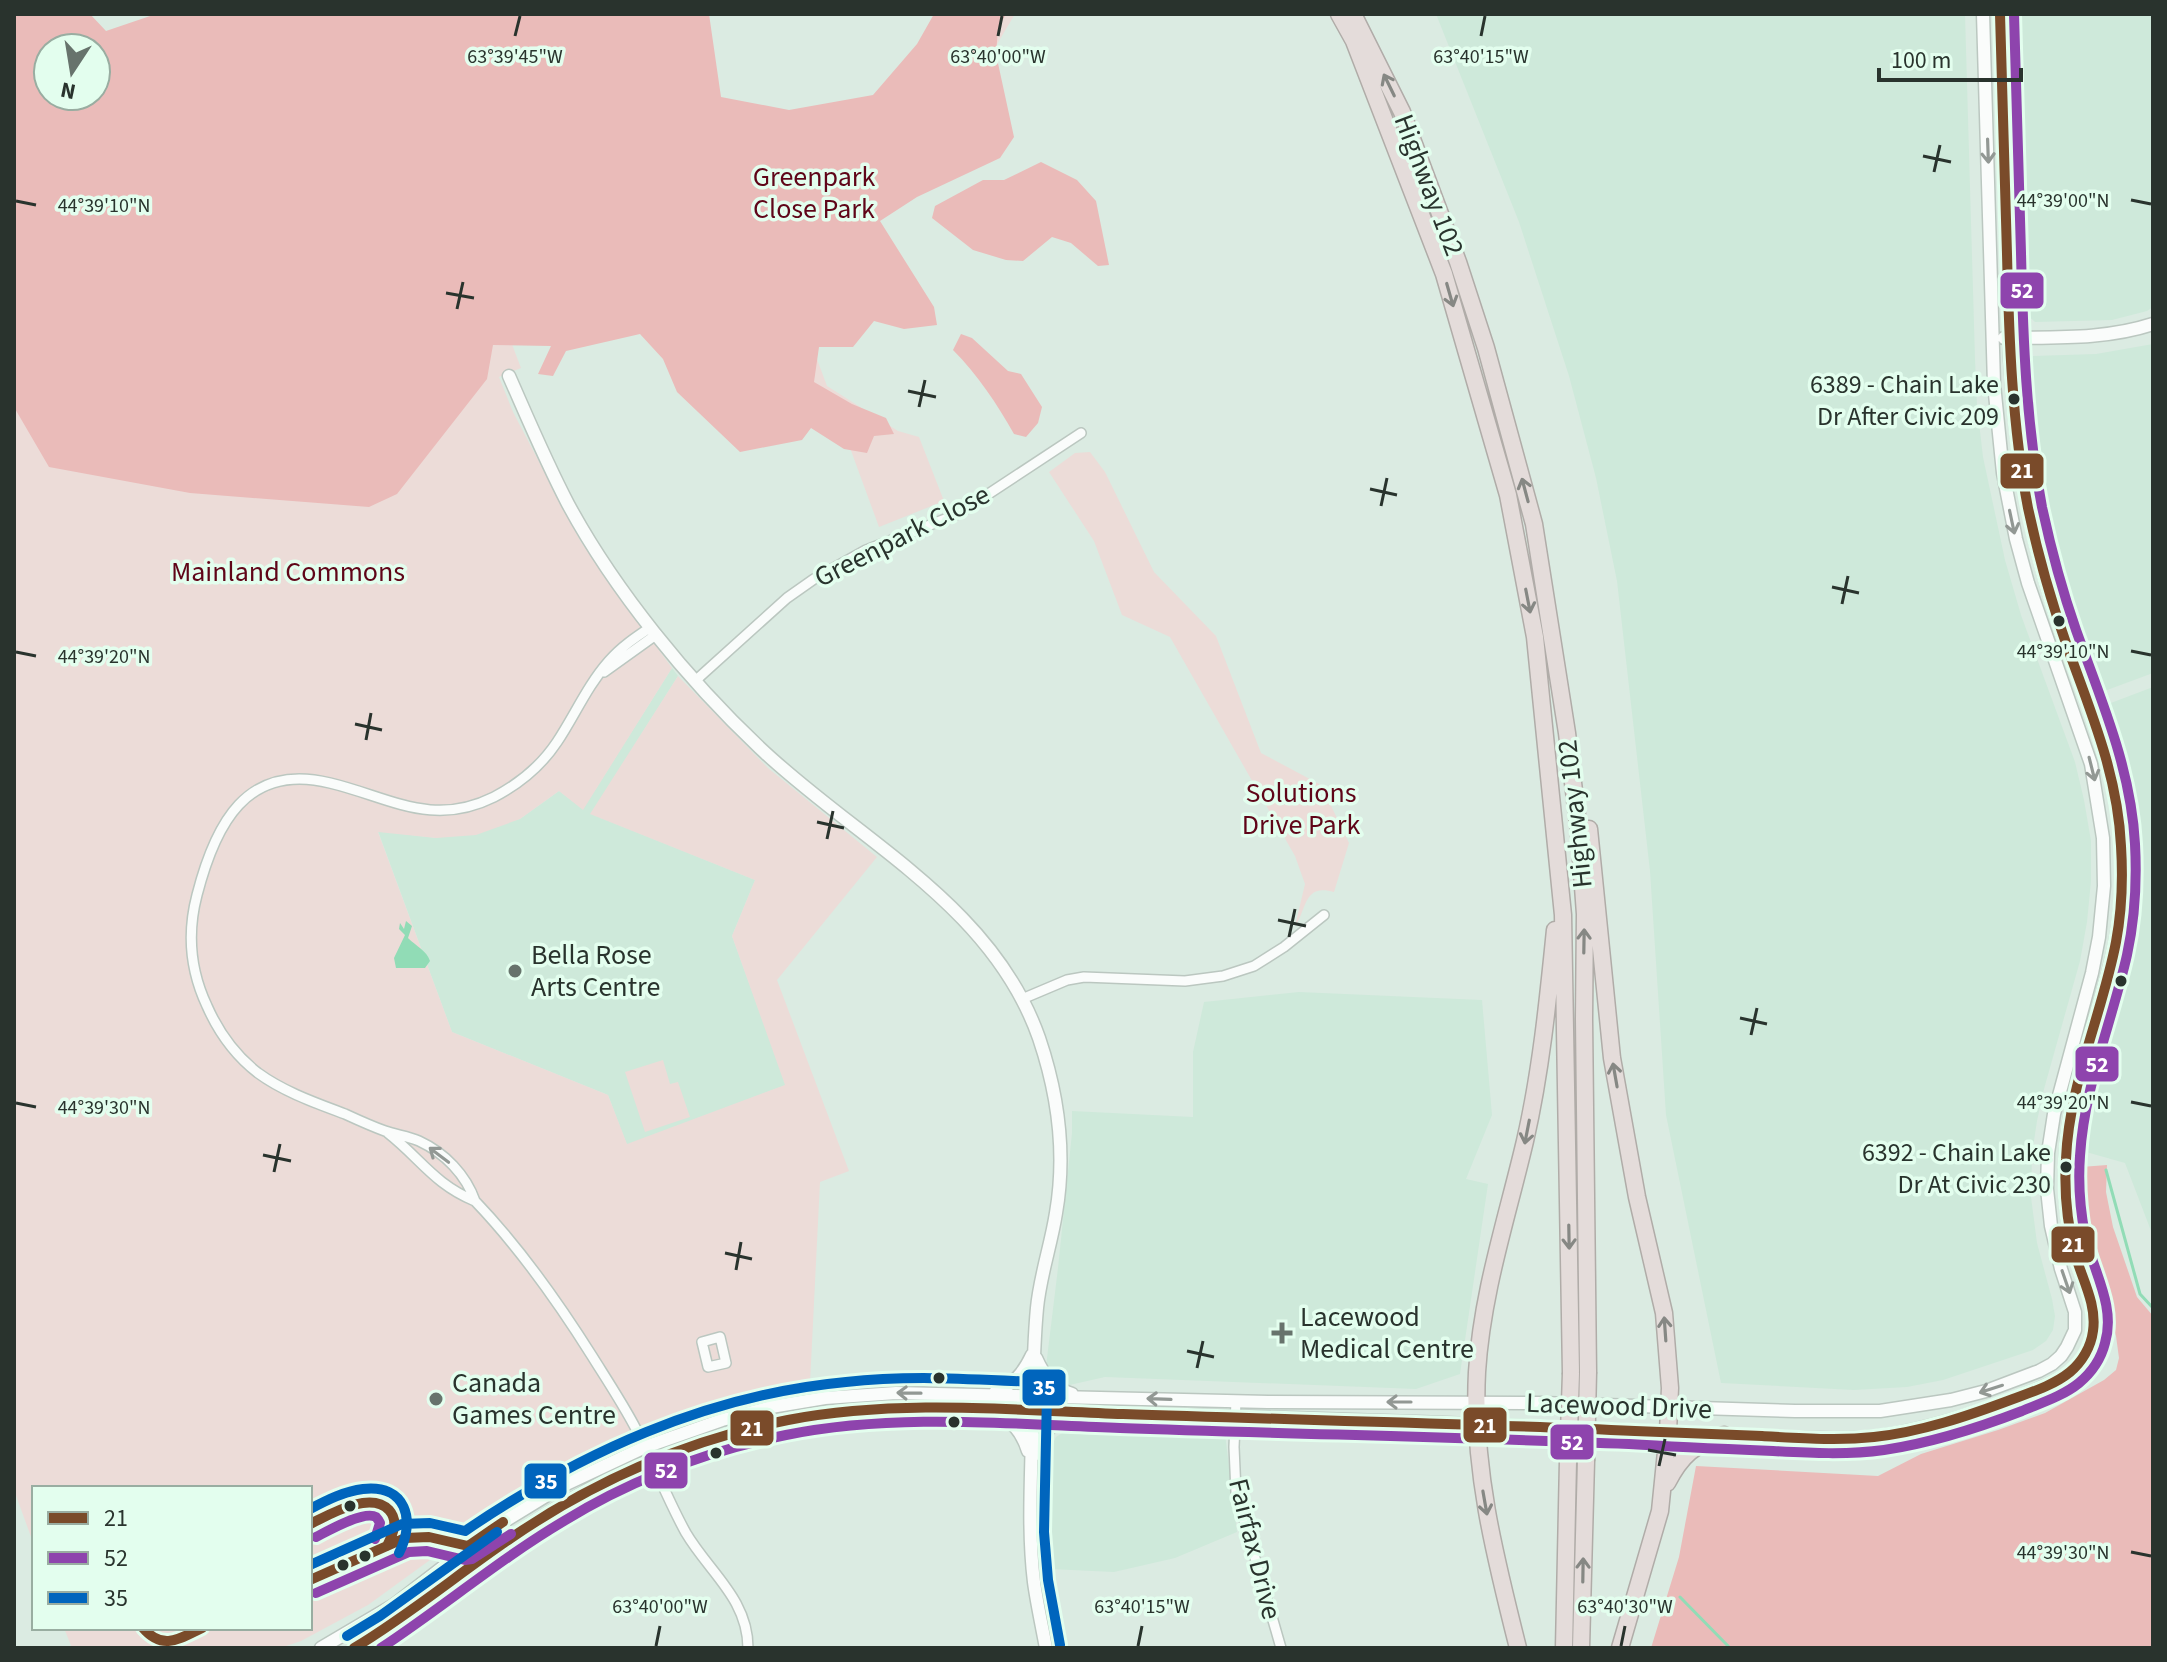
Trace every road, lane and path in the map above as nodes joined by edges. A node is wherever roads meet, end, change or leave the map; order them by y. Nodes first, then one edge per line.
1 (1339, 14) edge
2 (1353, 14) edge
3 (1983, 14) edge
4 (2000, 14) edge
5 (1986, 73) junction
6 (2001, 73) junction
7 (2153, 324) edge
8 (1992, 338) junction
9 (2009, 338) junction
10 (509, 376) dead end
11 (1081, 433) dead end
12 (1534, 524) junction
13 (654, 631) junction
14 (1535, 637) junction
15 (695, 681) junction
16 (1324, 915) dead end
17 (1022, 999) junction
18 (385, 1131) junction
19 (475, 1201) junction
20 (1034, 1352) junction
21 (1580, 1373) junction
22 (987, 1394) junction
23 (1083, 1398) junction
24 (1236, 1401) junction
25 (1477, 1403) junction
26 (1033, 1404) junction
27 (1669, 1407) junction
28 (979, 1409) junction
29 (1079, 1413) junction
30 (1235, 1417) junction
31 (1477, 1426) junction
32 (1668, 1432) junction
33 (1724, 1435) junction
34 (648, 1453) junction
35 (1577, 1461) junction
36 (1031, 1462) junction
37 (1663, 1491) junction
38 (321, 1648) edge
39 (354, 1648) edge
40 (748, 1648) edge
41 (1046, 1648) edge
42 (1281, 1648) edge
43 (1518, 1648) edge
44 (1564, 1648) edge
45 (1581, 1648) edge
46 (1620, 1648) edge

1 -> 14 highway, Highway 102
12 -> 2 highway, Highway 102
3 - 5 street
4 - 6 street
5 - 6 street
5 -> 8 street
6 - 9 street
7 - 9 street
8 - 9 street
8 -> 27 street, Lacewood Drive
9 - 33 street, Lacewood Drive
10 - 13 street
11 - 15 street, Greenpark Close
21 -> 12 highway, Highway 102
27 -> 12 highway
13 - 15 street
13 - 18 street
14 -> 21 highway, Highway 102
14 -> 25 highway
15 - 17 street
16 - 17 street
17 - 20 street
18 - 19 street
19 -> 18 street
19 - 34 street
20 - 22 street
20 - 23 street
20 - 26 street
21 - 35 highway, Highway 102, bridge
22 - 26 street, Lacewood Drive
22 -> 34 street, Lacewood Drive
24 -> 23 street, Lacewood Drive
23 - 26 street, Lacewood Drive
25 -> 24 street, Lacewood Drive
24 - 30 street, Fairfax Drive
25 - 27 street, Lacewood Drive
25 - 31 highway
26 - 28 street, Lacewood Drive
26 - 29 street, Lacewood Drive
26 - 36 street
27 - 32 highway
28 - 34 street, Lacewood Drive
28 - 36 street
29 - 30 street, Lacewood Drive
29 - 36 street
30 - 31 street, Lacewood Drive
30 - 42 street, Fairfax Drive
31 - 32 street, Lacewood Drive
31 -> 43 highway
32 - 33 street, Lacewood Drive
32 - 37 highway
33 - 37 highway
34 - 38 street, Lacewood Drive
34 - 39 street, Lacewood Drive
34 - 40 street
35 - 44 highway, Highway 102
45 -> 35 highway, Highway 102
36 - 41 street
37 - 46 highway

